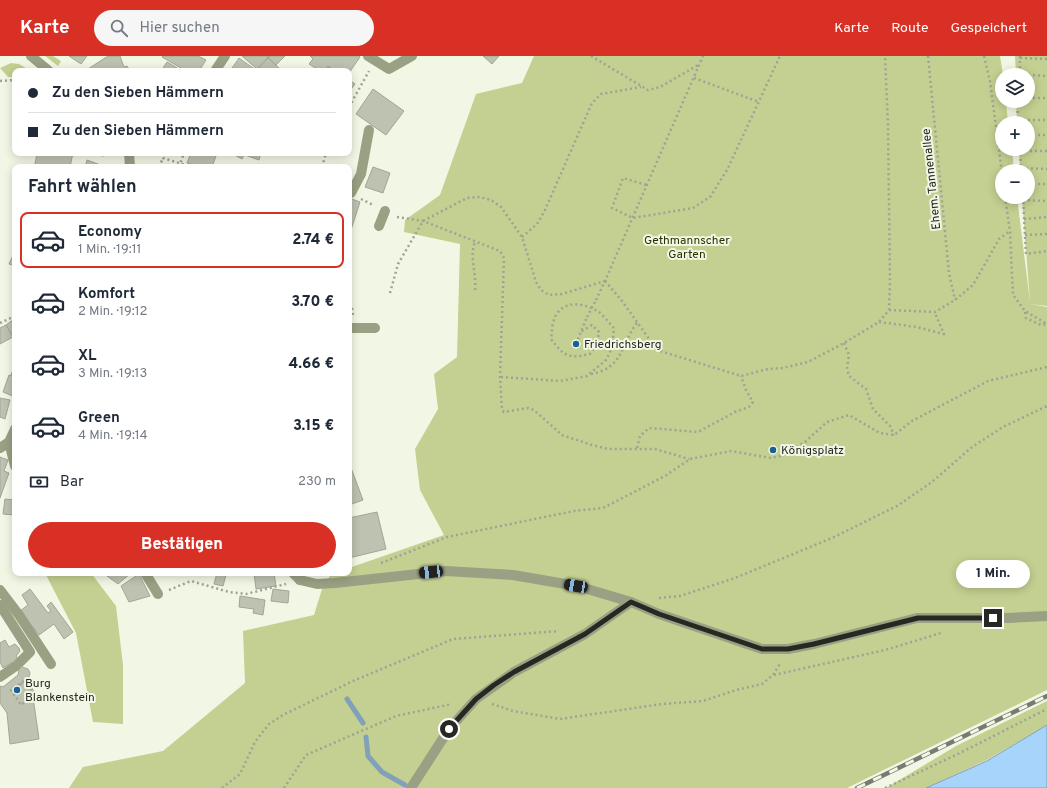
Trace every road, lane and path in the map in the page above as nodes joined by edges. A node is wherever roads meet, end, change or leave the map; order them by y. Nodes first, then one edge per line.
1 (31, 56) edge
2 (225, 56) edge
3 (412, 56) edge
4 (592, 56) edge
5 (703, 56) edge
6 (780, 56) edge
7 (885, 56) edge
8 (928, 56) edge
9 (984, 56) edge
10 (1020, 57) edge
11 (372, 58) edge
12 (1047, 59) edge
13 (700, 64) junction
14 (45, 68) edge
15 (217, 68) edge
16 (1021, 68) edge
17 (1035, 75) edge
18 (1047, 76) edge
19 (694, 78) junction
20 (12, 80) edge
21 (0, 81) edge
22 (641, 87) junction
23 (1035, 98) edge
24 (1047, 98) edge
25 (352, 101) edge
26 (759, 102) junction
27 (1047, 120) edge
28 (1035, 121) edge
29 (369, 130) dead end
30 (1035, 135) edge
31 (1047, 135) edge
32 (1035, 151) edge
33 (1047, 151) edge
34 (183, 156) edge
35 (163, 158) joint
36 (180, 163) junction
37 (160, 164) edge
38 (183, 164) edge
39 (1001, 164) edge
40 (1035, 169) edge
41 (1047, 169) edge
42 (1035, 184) edge
43 (1047, 184) edge
44 (646, 185) junction
45 (352, 191) edge
46 (352, 194) edge
47 (1035, 200) edge
48 (1047, 202) edge
49 (1006, 204) edge
50 (1023, 204) edge
51 (385, 211) junction
52 (1047, 217) edge
53 (633, 218) junction
54 (1024, 219) junction
55 (423, 221) junction
56 (380, 226) dead end
57 (1010, 231) junction
58 (1047, 234) edge
59 (1025, 235) junction
60 (522, 238) junction
61 (475, 242) junction
62 (1047, 251) edge
63 (605, 282) junction
64 (474, 290) dead end
65 (390, 293) dead end
66 (955, 300) junction
67 (889, 310) junction
68 (935, 312) junction
69 (12, 317) edge
70 (879, 322) junction
71 (0, 323) edge
72 (637, 323) junction
73 (1047, 324) edge
74 (352, 328) edge
75 (375, 328) dead end
76 (580, 333) junction
77 (844, 343) junction
78 (576, 344) dead end
79 (1047, 368) edge
80 (589, 374) junction
81 (741, 376) junction
82 (500, 377) junction
83 (1047, 406) edge
84 (894, 435) junction
85 (12, 436) edge
86 (9, 442) junction
87 (0, 448) edge
88 (637, 448) junction
89 (12, 454) edge
90 (690, 459) junction
91 (377, 565) dead end
92 (147, 576) edge
93 (296, 576) edge
94 (300, 580) junction
95 (0, 590) edge
96 (158, 594) joint
97 (631, 602) junction
98 (0, 605) edge
99 (1047, 616) edge
100 (560, 631) dead end
101 (944, 632) dead end
102 (788, 649) junction
103 (51, 664) dead end
104 (773, 675) junction
105 (0, 677) edge
106 (23, 679) joint
107 (476, 699) junction
108 (1047, 710) edge
109 (222, 788) edge
110 (284, 788) edge
111 (411, 788) edge
112 (885, 788) edge

1 - 14 street
2 - 15 street
3 - 11 street
4 - 22 path
5 - 13 path
6 - 26 path
7 - 67 path
8 - 66 path, Ehem. Tannenallee
9 - 39 path
10 - 12 path
10 - 16 path
11 - 25 path
13 - 19 path
13 - 22 path
17 - 18 path
19 - 26 path
19 - 44 path
20 - 21 path
22 - 60 path
23 - 24 path
26 - 53 path
27 - 28 path
29 - 45 street
30 - 31 path
32 - 33 path
34 - 36 path
35 - 36 path
35 - 37 path
36 - 38 path
40 - 41 path
42 - 43 path
44 - 53 path
44 - 53 path
46 - 51 path
47 - 48 path
49 - 57 path
50 - 54 path
51 - 55 path
51 - 56 street
52 - 54 path
53 - 63 path
54 - 59 path
55 - 60 path
55 - 61 path
55 - 65 path
57 - 66 path
57 - 73 path
58 - 59 path
59 - 62 path
60 - 63 path
61 - 64 path
61 - 82 path
63 - 72 path
63 - 76 path, bridge
66 - 68 path
67 - 68 path
67 - 70 path
68 - 70 path
69 - 71 path
70 - 77 path
72 - 80 path
72 - 81 path
74 - 75 street
76 - 78 path
76 - 80 path
77 - 81 path
77 - 84 path
79 - 84 path
80 - 82 path
81 - 88 path
82 - 88 path
83 - 97 path
84 - 90 path
85 - 86 street
86 - 87 street
86 - 89 street
88 - 90 path
90 - 91 path
92 - 96 street
93 - 94 street
94 - 96 path
94 - 97 street
95 - 103 street
97 - 102 street
97 - 107 street
98 - 105 street
99 - 102 street
100 - 109 path
101 - 104 path
102 - 104 path
104 - 107 path
106 - 106 path
107 - 110 path
107 - 111 street
108 - 112 path

